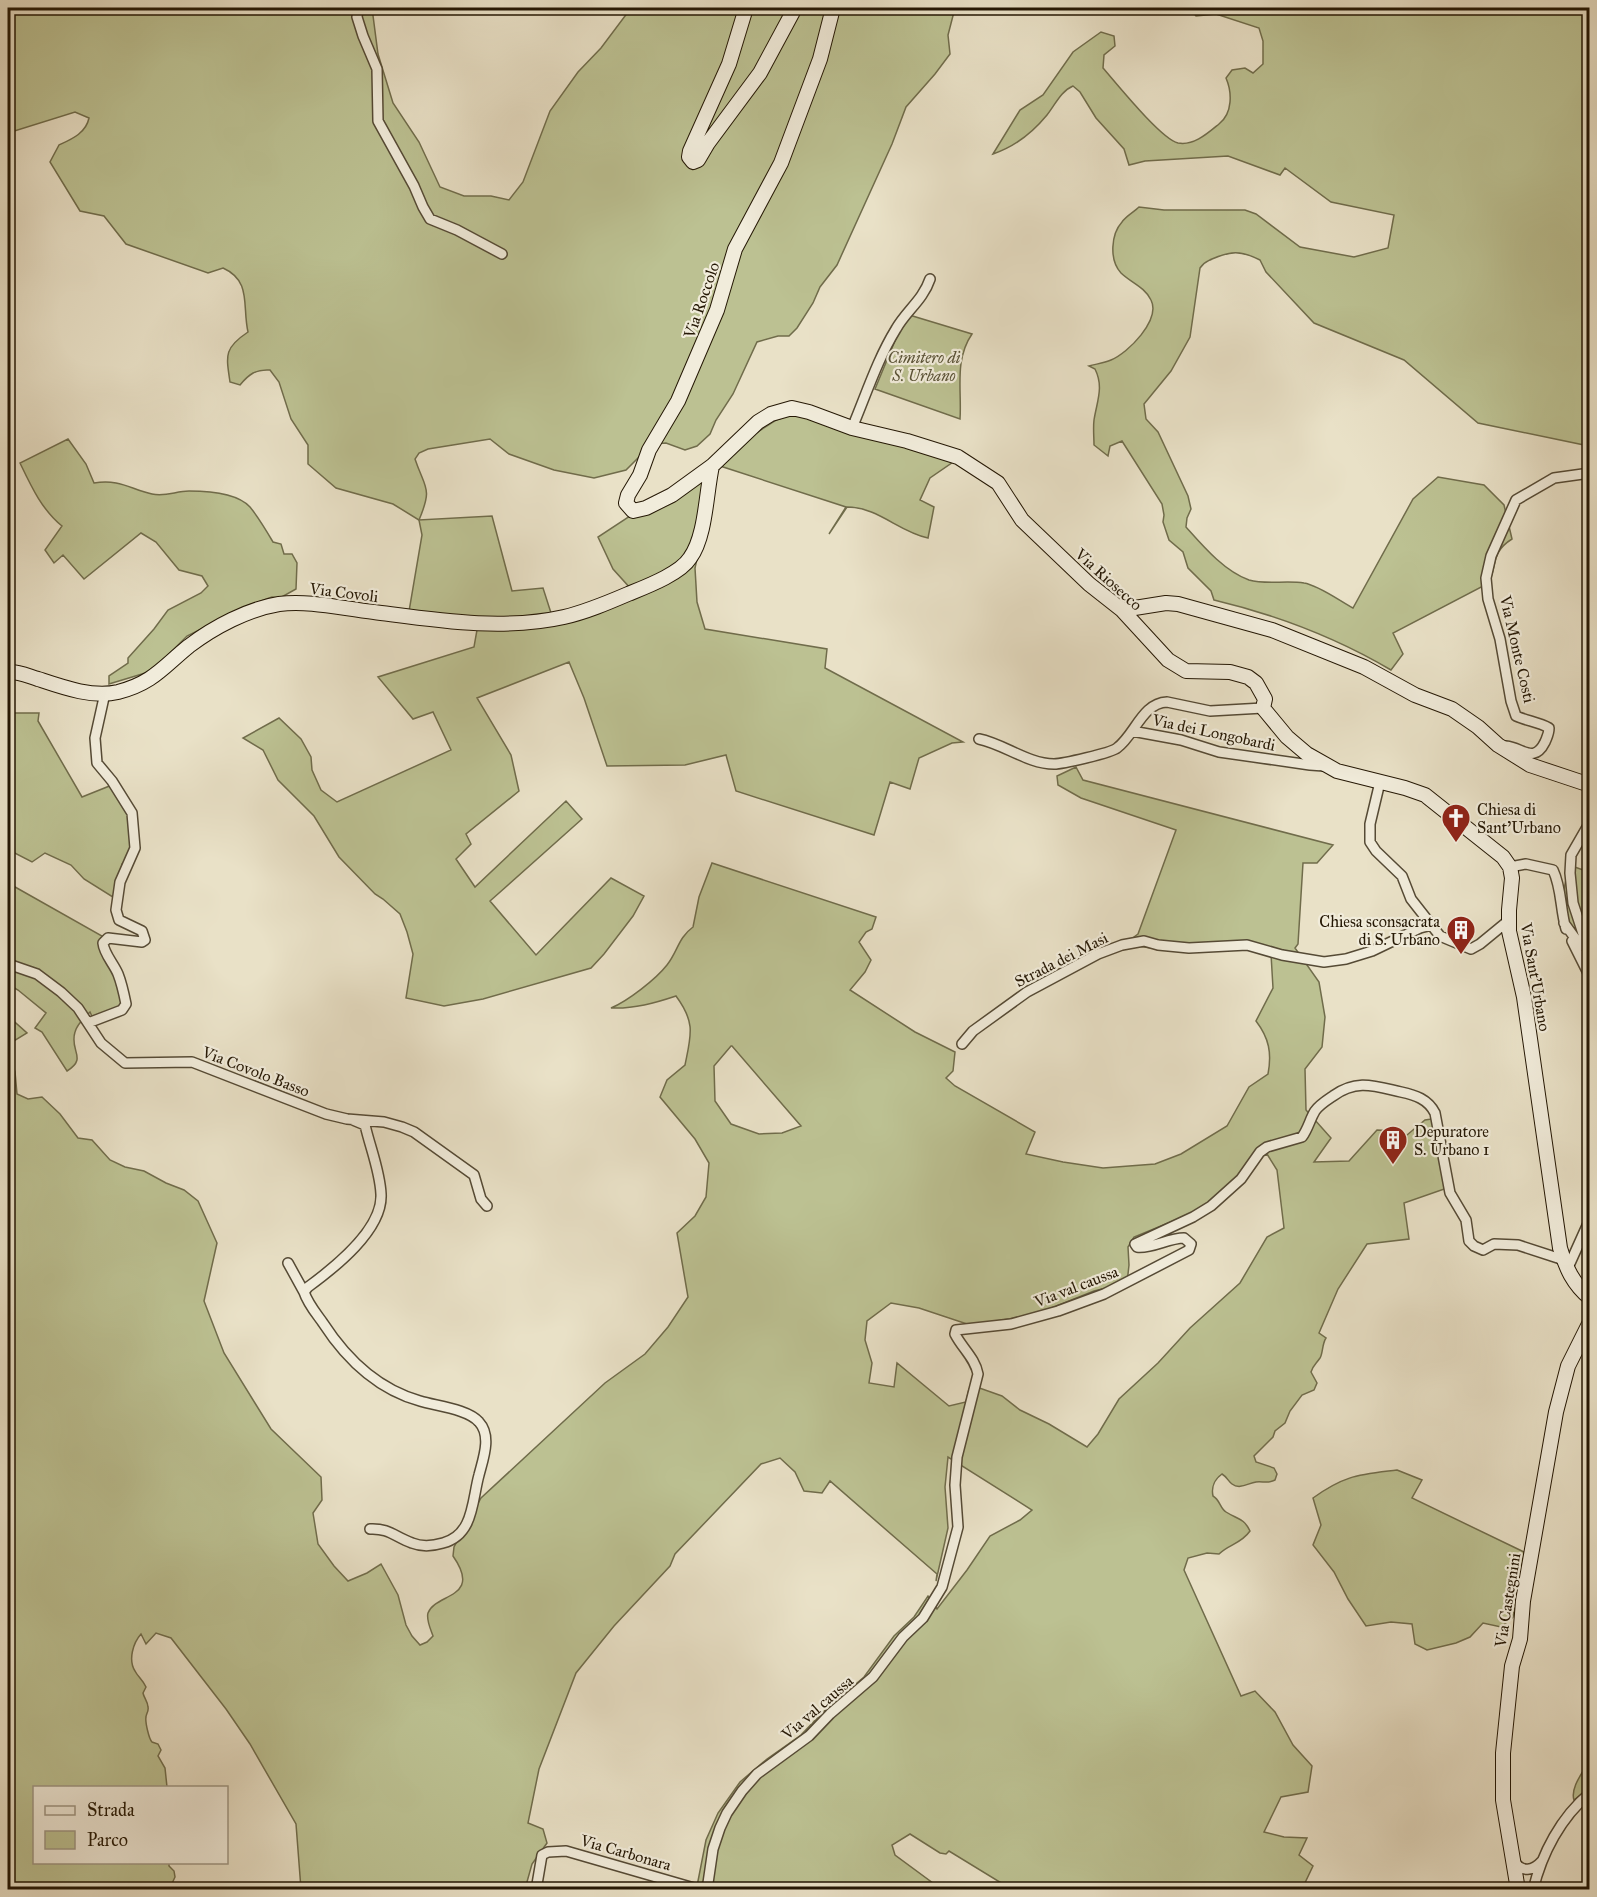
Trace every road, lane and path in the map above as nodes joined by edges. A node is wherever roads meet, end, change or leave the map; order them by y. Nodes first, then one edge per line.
1 (358, 8) edge
2 (746, 8) edge
3 (795, 8) edge
4 (833, 8) edge
5 (502, 254) dead end
6 (930, 279) dead end
7 (852, 428) junction
8 (712, 466) junction
9 (1590, 473) edge
10 (1122, 610) junction
11 (8, 672) edge
12 (105, 693) junction
13 (1263, 708) junction
14 (1132, 731) junction
15 (979, 739) dead end
16 (1498, 745) junction
17 (1326, 765) junction
18 (1380, 782) junction
19 (1587, 786) edge
20 (1590, 822) edge
21 (1510, 867) junction
22 (1508, 921) junction
23 (1564, 923) junction
24 (1432, 925) junction
25 (8, 964) edge
26 (1590, 976) edge
27 (88, 1023) junction
28 (962, 1044) dead end
29 (353, 1120) junction
30 (487, 1206) dead end
31 (1590, 1220) edge
32 (288, 1263) dead end
33 (1565, 1265) junction
34 (304, 1292) junction
35 (1590, 1298) edge
36 (1590, 1322) edge
37 (370, 1528) dead end
38 (1590, 1793) edge
39 (1512, 1859) junction
40 (1543, 1859) junction
41 (536, 1890) edge
42 (703, 1890) edge
43 (1518, 1890) edge
44 (1533, 1890) edge

1 - 5 street
2 - 3 street
4 - 8 street, Via Roccolo
6 - 7 street
7 - 8 street, Via Riosecco
7 - 10 street, Via Riosecco
8 - 12 street, Via Covoli
9 - 16 street, Via Monte Costi
10 - 13 street, Via Riosecco
10 - 16 street, Via Monte Costi
11 - 12 street, Via Covoli
12 - 27 street
13 - 14 street
13 - 17 street, Via Riosecco
14 - 15 street
14 - 17 street, Via dei Longobardi
16 - 19 street, Via Monte Costi
17 - 18 street
18 - 21 street
18 - 24 street
20 - 23 street
21 - 22 street, Via Sant'Urbano
21 - 23 street
22 - 24 street
22 - 33 street, Via Sant'Urbano
23 - 26 street
24 - 28 street, Strada dei Masi
25 - 27 street, Via Covolo Basso
27 - 29 street, Via Covolo Basso
29 - 30 street, Via Covolo Basso
29 - 34 street
31 - 33 street
32 - 34 street
33 - 35 street, Via Sant'Urbano
33 - 42 street, Via val caussa
34 - 37 street
36 - 39 street, Via Castegnini
38 - 40 street
39 - 40 street
39 - 43 street, Via Castegnini
40 - 44 street
41 - 42 street, Via Carbonara

